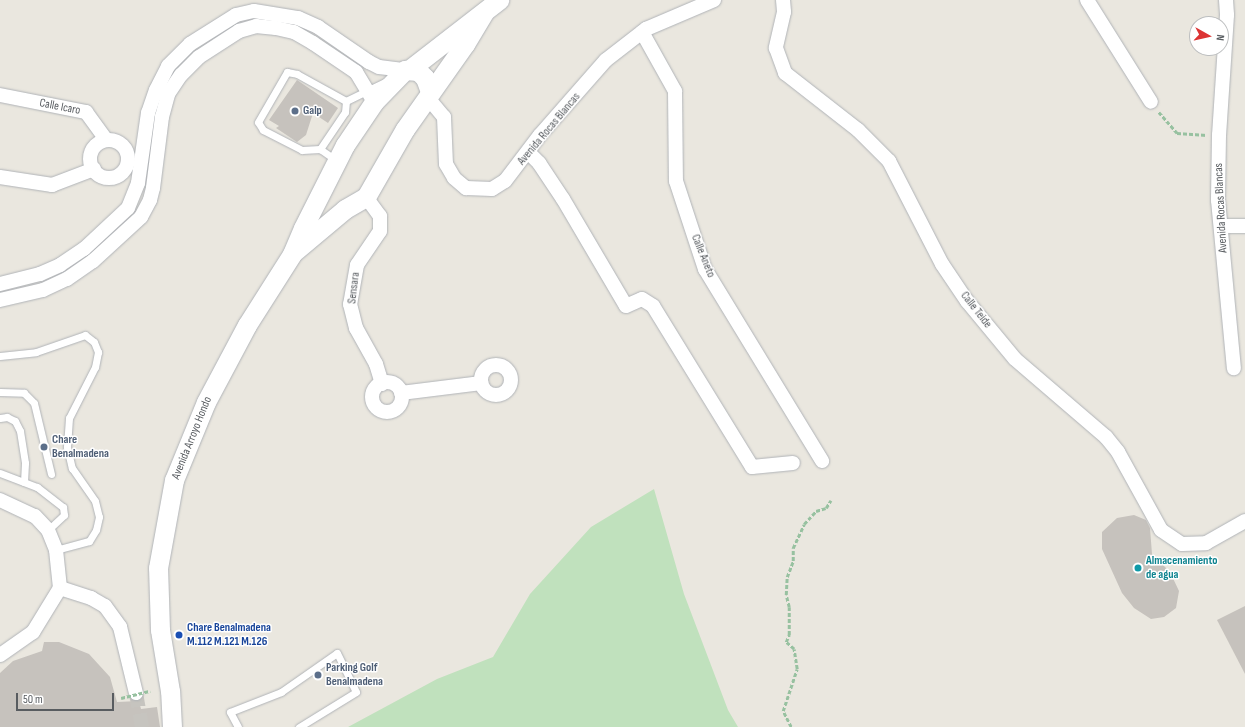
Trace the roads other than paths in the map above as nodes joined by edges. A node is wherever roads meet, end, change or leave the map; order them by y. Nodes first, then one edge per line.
1 (499, 0) edge
2 (714, 0) edge
3 (783, 0) edge
4 (1087, 0) edge
5 (1226, 0) edge
6 (484, 12) junction
7 (642, 32) junction
8 (403, 73) junction
9 (429, 95) junction
10 (0, 96) edge
11 (369, 96) junction
12 (346, 101) junction
13 (1151, 102) road end
14 (106, 140) junction
15 (144, 145) junction
16 (320, 149) junction
17 (126, 151) junction
18 (528, 152) junction
19 (336, 160) junction
20 (94, 169) junction
21 (124, 171) junction
22 (0, 177) edge
23 (327, 181) junction
24 (138, 183) junction
25 (359, 201) junction
26 (1221, 226) junction
27 (1245, 226) edge
28 (292, 254) junction
29 (0, 284) edge
30 (0, 300) edge
31 (0, 356) edge
32 (1234, 368) dead end
33 (481, 383) dead end
34 (382, 384) junction
35 (0, 392) edge
36 (401, 393) junction
37 (0, 418) edge
38 (822, 461) dead end
39 (793, 463) dead end
40 (0, 473) edge
41 (51, 474) dead end
42 (24, 482) junction
43 (0, 500) edge
44 (1245, 521) edge
45 (48, 530) junction
46 (56, 550) junction
47 (60, 588) junction
48 (0, 655) edge
49 (170, 691) junction
50 (136, 693) tunnel mouth
51 (312, 724) edge
52 (172, 727) edge
53 (184, 727) edge
54 (238, 727) edge
55 (299, 727) edge

1 - 6 main road
2 - 7 street, Avenida Rocas Blancas
3 - 44 street, Calle Teide
4 - 13 street
5 - 26 street, Avenida Rocas Blancas
6 - 8 main road
6 - 9 main road
7 - 18 street, Avenida Rocas Blancas
7 - 38 street, Calle Aneto
8 - 9 main road
8 - 11 main road, Avenida Arroyo Hondo
8 - 15 street
9 - 18 street, Avenida Rocas Blancas
9 - 25 main road
10 - 14 street, Calle Icaro
11 - 12 lane
11 - 19 main road, Avenida Arroyo Hondo
11 - 30 street
12 - 16 lane
12 - 16 lane
14 - 17 street
14 - 20 street
15 - 17 street
15 - 24 street
16 - 19 lane
17 - 21 street
18 - 39 street
19 - 23 main road, Avenida Arroyo Hondo
20 - 21 street
20 - 22 street
21 - 24 street
23 - 25 main road
23 - 28 main road, Avenida Arroyo Hondo
24 - 29 street
25 - 28 main road, Avenida Arroyo Hondo
25 - 34 street, Sensara
26 - 27 street
26 - 32 street, Avenida Rocas Blancas
28 - 49 main road, Avenida Arroyo Hondo
31 - 46 lane
33 - 36 street
34 - 36 street
34 - 36 street
35 - 41 lane
37 - 42 lane
40 - 42 lane
42 - 45 lane
43 - 45 street
45 - 46 street
46 - 47 street
47 - 48 street
47 - 50 street
49 - 52 main road, Avenida Arroyo Hondo
49 - 53 main road, Avenida Arroyo Hondo
51 - 54 lane
51 - 55 lane

